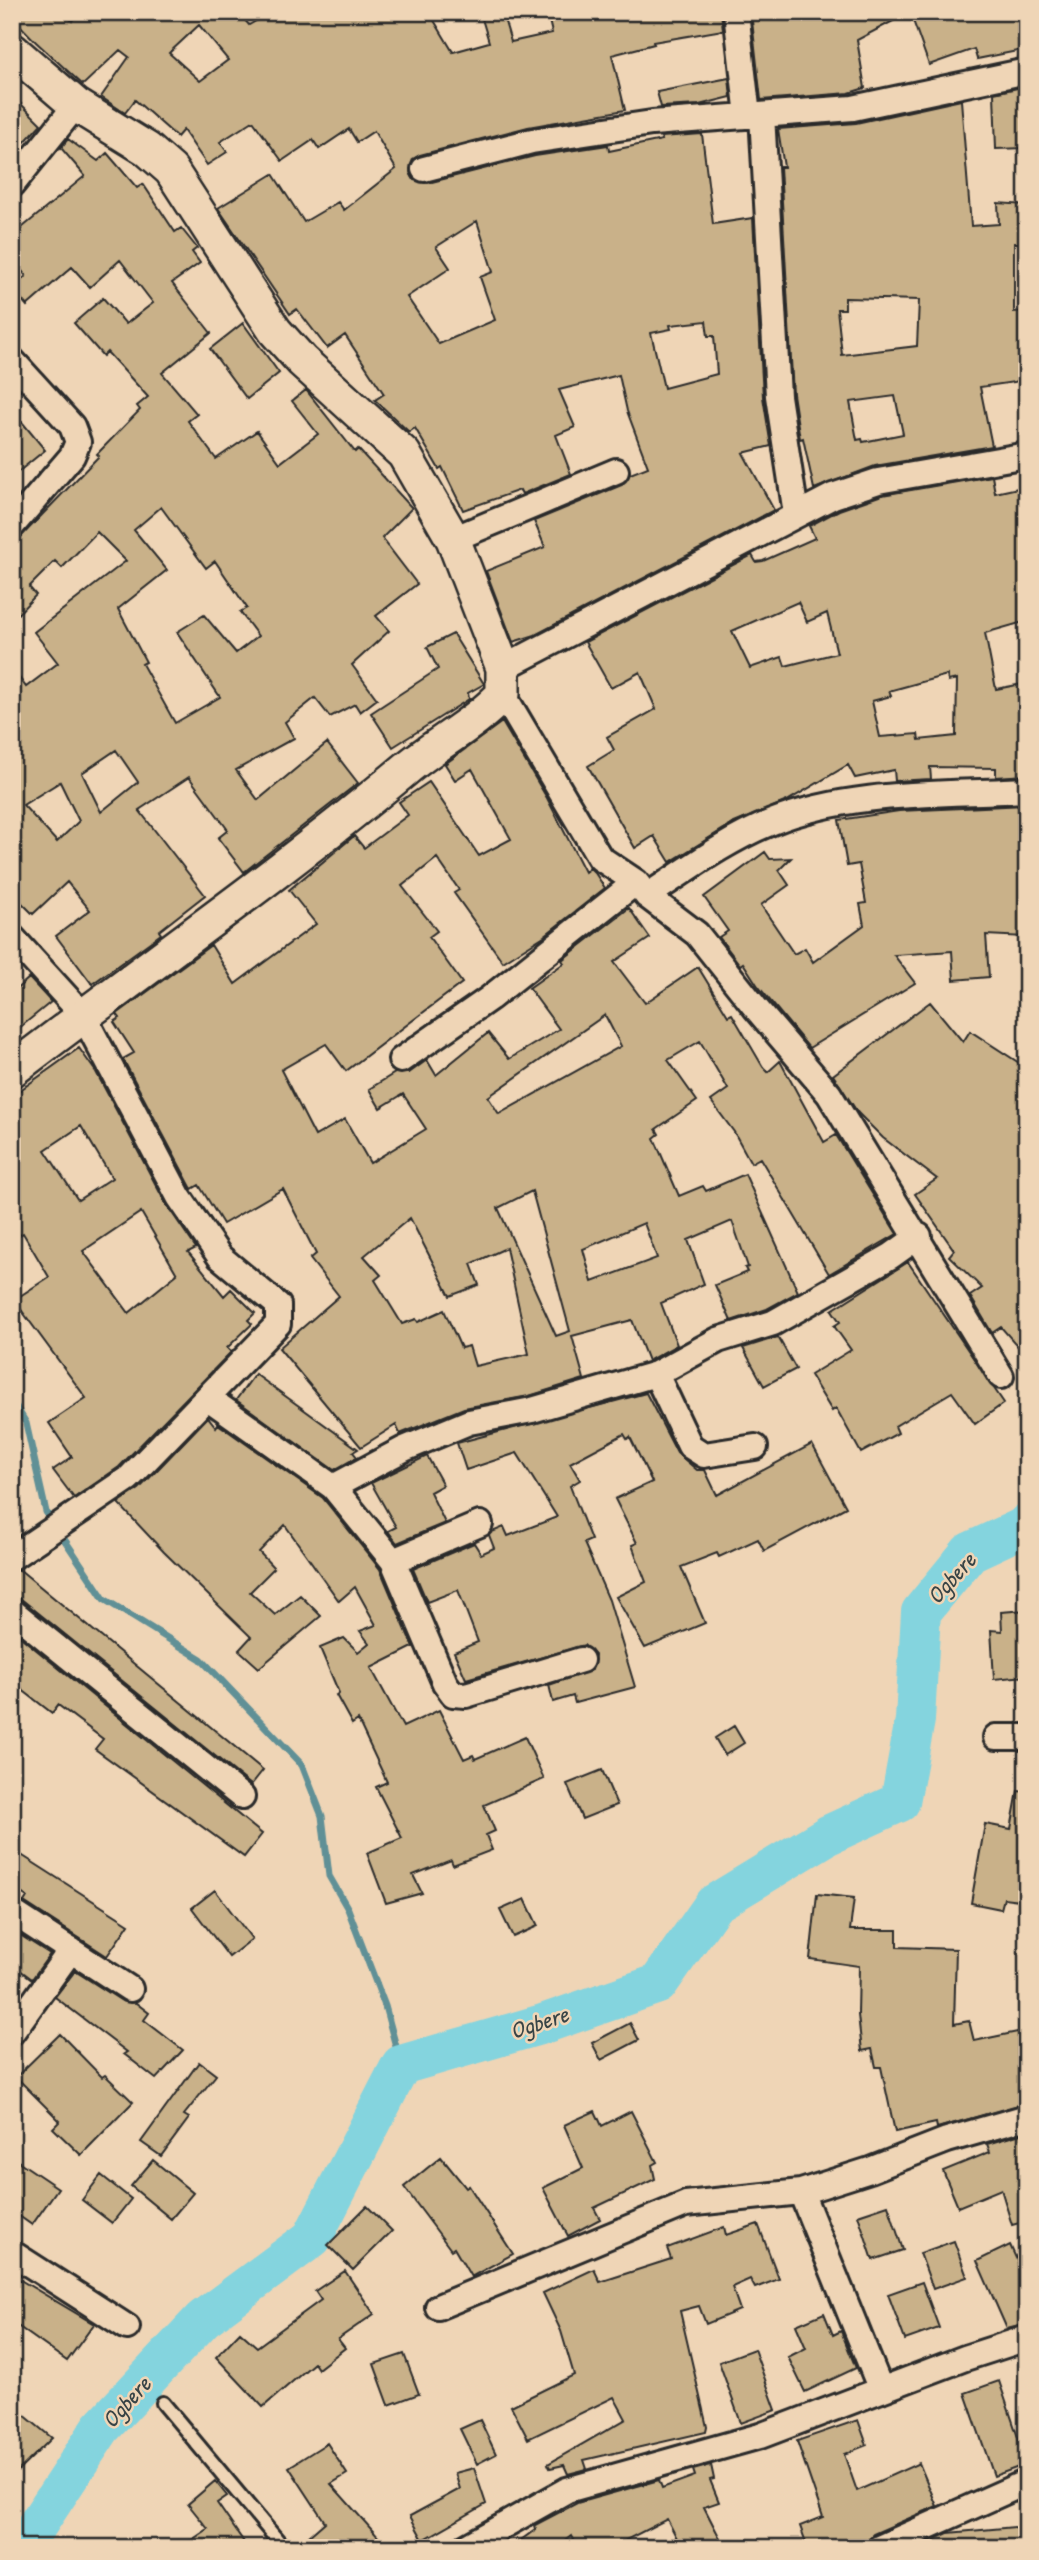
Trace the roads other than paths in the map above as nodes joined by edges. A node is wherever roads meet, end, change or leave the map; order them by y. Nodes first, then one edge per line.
1 (736, 12) edge
2 (12, 50) edge
3 (1027, 71) edge
4 (76, 105) junction
5 (755, 115) junction
6 (424, 169) dead end
7 (12, 185) edge
8 (14, 365) edge
9 (1027, 455) edge
10 (616, 471) dead end
11 (796, 514) junction
12 (12, 526) edge
13 (453, 539) junction
14 (503, 681) junction
15 (1027, 790) edge
16 (641, 889) junction
17 (12, 937) edge
18 (83, 1015) junction
19 (401, 1060) dead end
20 (12, 1070) edge
21 (919, 1236) junction
22 (656, 1374) junction
23 (1001, 1376) dead end
24 (208, 1398) junction
25 (755, 1447) dead end
26 (333, 1487) junction
27 (480, 1524) dead end
28 (12, 1557) edge
29 (394, 1561) junction
30 (12, 1611) edge
31 (581, 1660) dead end
32 (996, 1737) dead end
33 (1027, 1737) edge
34 (242, 1797) dead end
35 (12, 1912) edge
36 (71, 1950) junction
37 (130, 1989) dead end
38 (12, 2032) edge
39 (1027, 2117) edge
40 (801, 2192) junction
41 (12, 2253) edge
42 (438, 2307) dead end
43 (127, 2327) dead end
44 (1027, 2338) edge
45 (881, 2390) junction
46 (163, 2403) dead end
47 (1027, 2482) edge
48 (284, 2548) edge
49 (464, 2548) edge
50 (879, 2548) edge

1 - 5 street
2 - 4 street
3 - 5 street
4 - 7 street
4 - 13 street
5 - 6 street
5 - 11 street
8 - 12 street
9 - 11 street
10 - 13 street
11 - 14 street
13 - 14 street
14 - 16 street
14 - 18 street
15 - 16 street
16 - 19 street
16 - 21 street
17 - 18 street
18 - 20 street
18 - 24 street
21 - 22 street
21 - 23 street
22 - 25 street
22 - 26 street
24 - 26 street
24 - 28 street
26 - 29 street
27 - 29 street
29 - 31 street
30 - 34 street
32 - 33 street
35 - 36 street
36 - 37 street
36 - 38 street
39 - 40 street
40 - 42 street
40 - 45 street
41 - 43 street
44 - 45 street
45 - 49 street
46 - 48 lane
47 - 50 street

